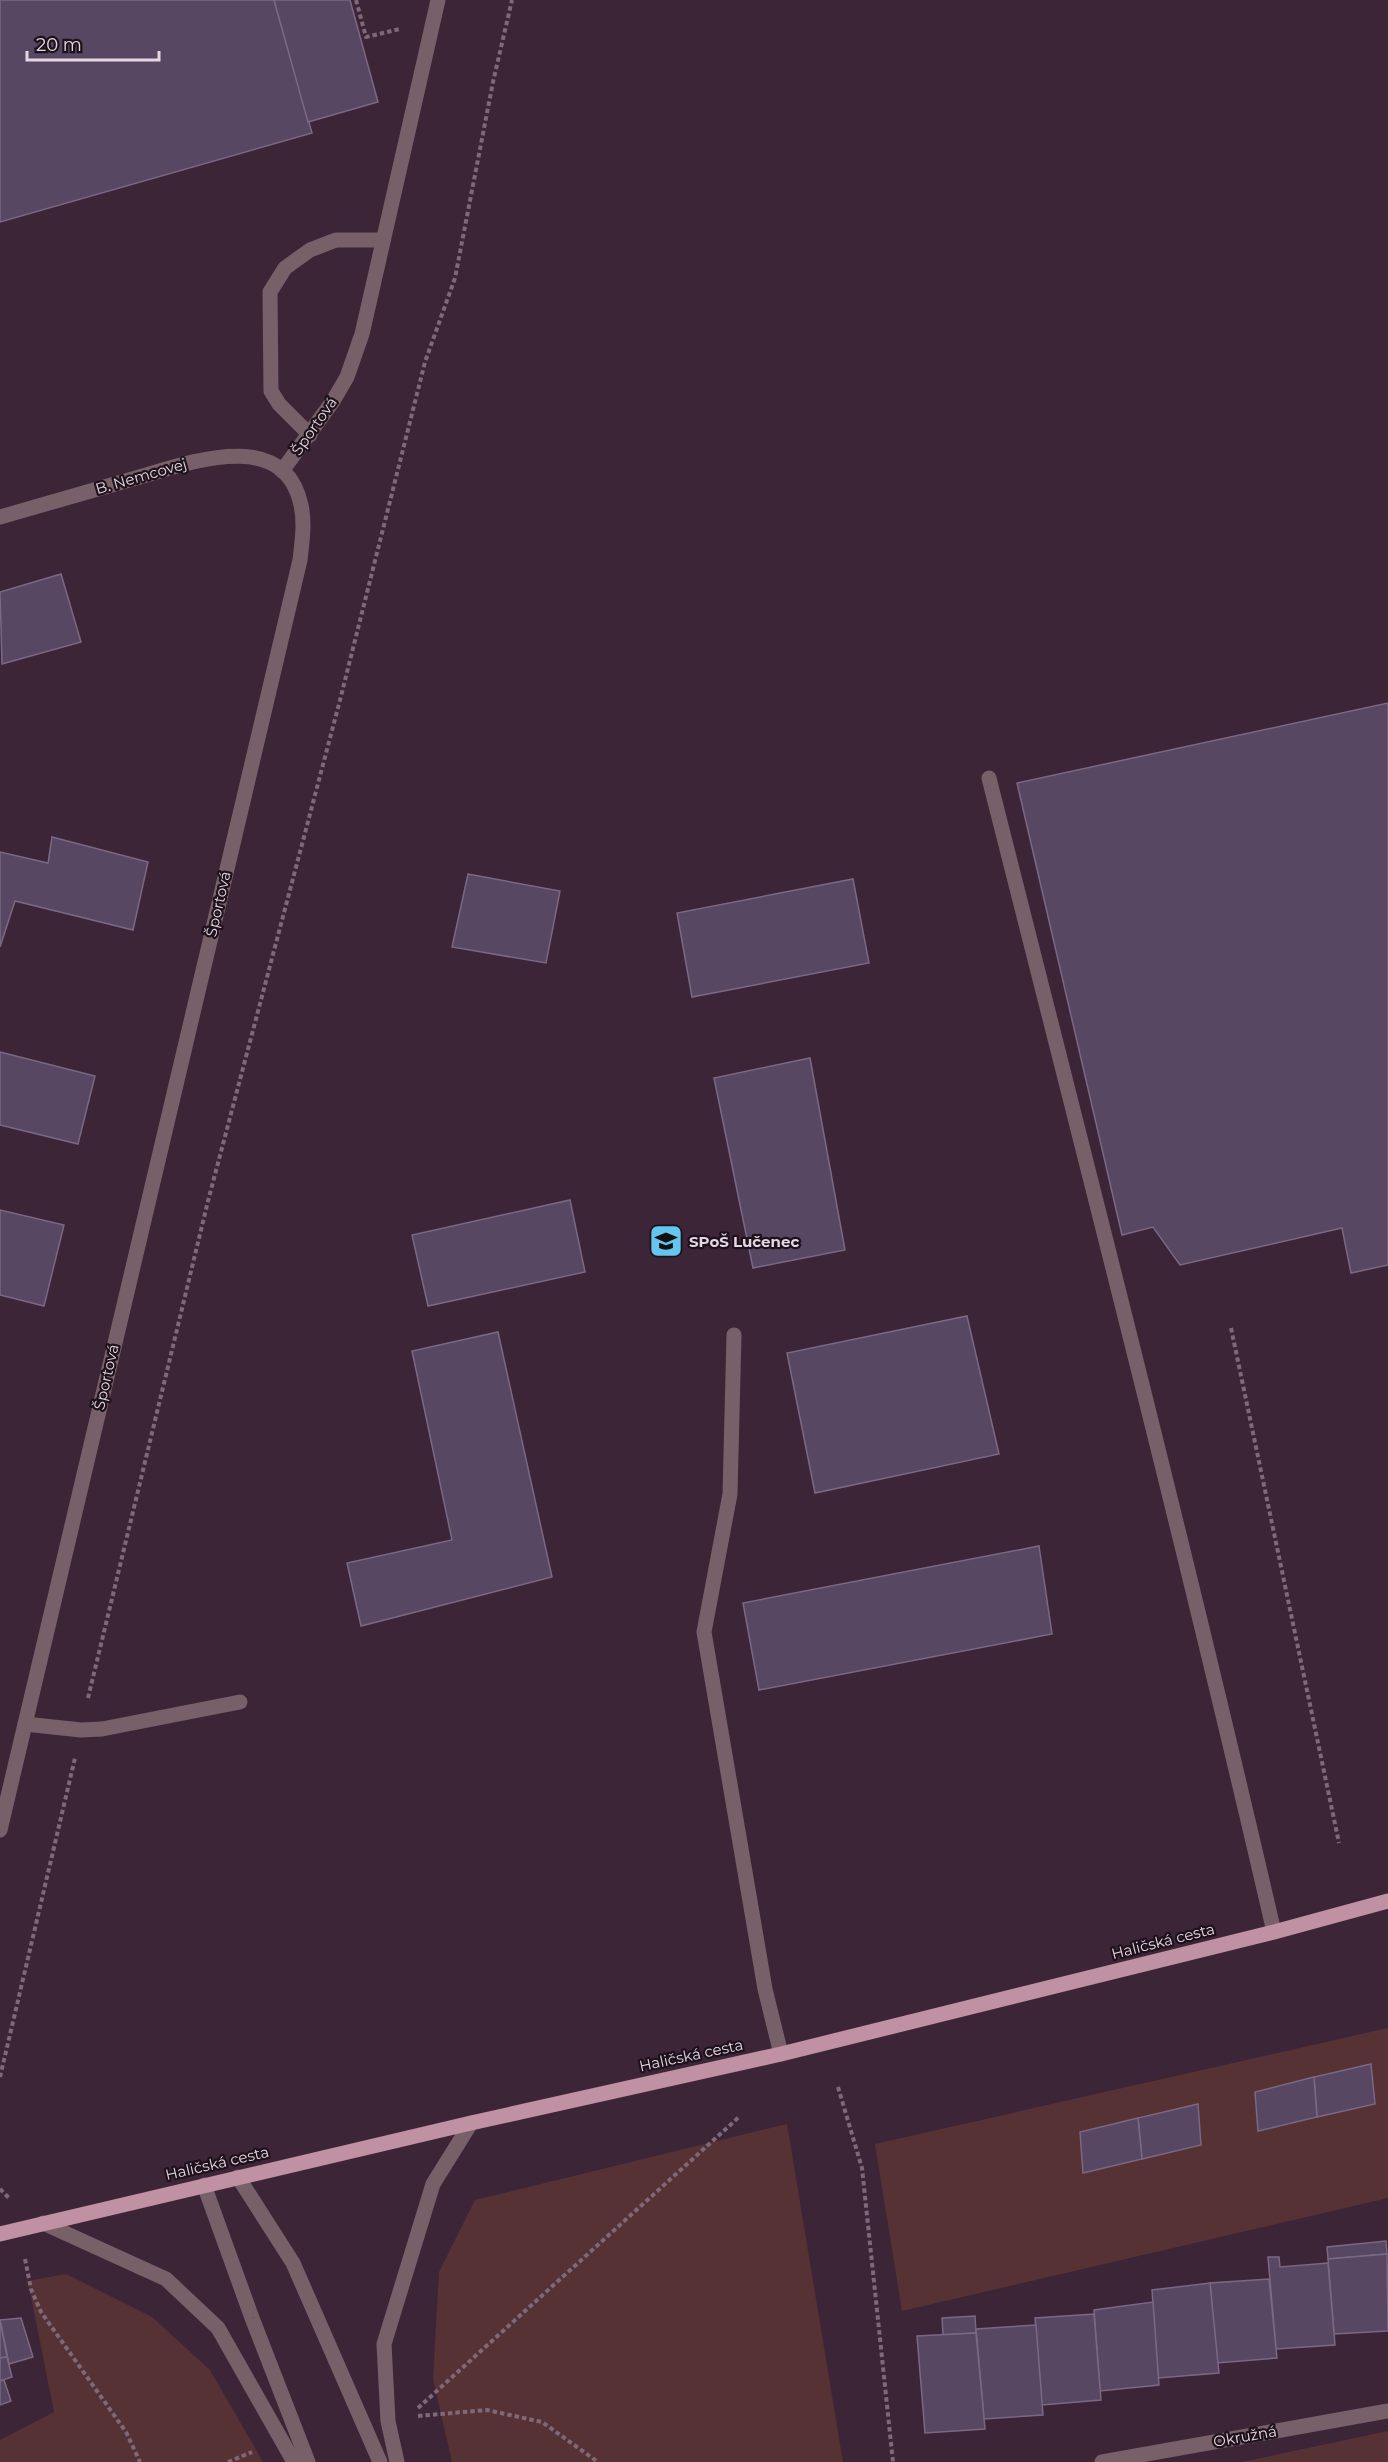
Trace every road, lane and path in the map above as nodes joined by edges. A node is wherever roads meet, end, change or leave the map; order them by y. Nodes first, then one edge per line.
1 (356, 0) edge
2 (438, 0) edge
3 (512, 0) edge
4 (404, 28) dead end
5 (383, 240) junction
6 (310, 435) junction
7 (282, 471) junction
8 (0, 516) edge
9 (989, 778) dead end
10 (1231, 1328) dead end
11 (734, 1335) dead end
12 (88, 1696) dead end
13 (240, 1702) dead end
14 (25, 1724) junction
15 (72, 1767) dead end
16 (0, 1830) edge
17 (1339, 1844) dead end
18 (1388, 1900) edge
19 (1274, 1932) junction
20 (782, 2054) junction
21 (0, 2077) edge
22 (838, 2087) dead end
23 (739, 2117) dead end
24 (471, 2123) junction
25 (238, 2177) junction
26 (204, 2185) junction
27 (0, 2189) edge
28 (10, 2200) dead end
29 (43, 2223) junction
30 (0, 2234) edge
31 (23, 2255) dead end
32 (417, 2409) dead end
33 (1388, 2411) edge
34 (408, 2416) dead end
35 (261, 2448) dead end
36 (140, 2462) edge
37 (228, 2462) edge
38 (294, 2462) edge
39 (308, 2462) edge
40 (380, 2462) edge
41 (397, 2462) edge
42 (598, 2462) edge
43 (893, 2462) edge
44 (1102, 2462) edge

1 - 4 path
2 - 5 street, Športová
3 - 12 path
5 - 6 street, Športová
5 - 6 street
6 - 7 street, Športová
7 - 8 street, B. Nemcovej
7 - 14 street, Športová
9 - 19 street
10 - 17 path
11 - 20 street
13 - 14 street
14 - 16 street, Športová
15 - 21 path
18 - 19 main road, Haličská cesta
19 - 20 main road, Haličská cesta
20 - 24 main road, Haličská cesta
22 - 43 path
23 - 32 path
24 - 25 main road, Haličská cesta
24 - 41 street
25 - 26 main road, Haličská cesta
25 - 40 street
26 - 29 main road, Haličská cesta
26 - 39 street
27 - 28 path
29 - 30 main road, Haličská cesta
29 - 38 street
31 - 36 path
33 - 44 street, Okružná
34 - 42 path
35 - 37 path

